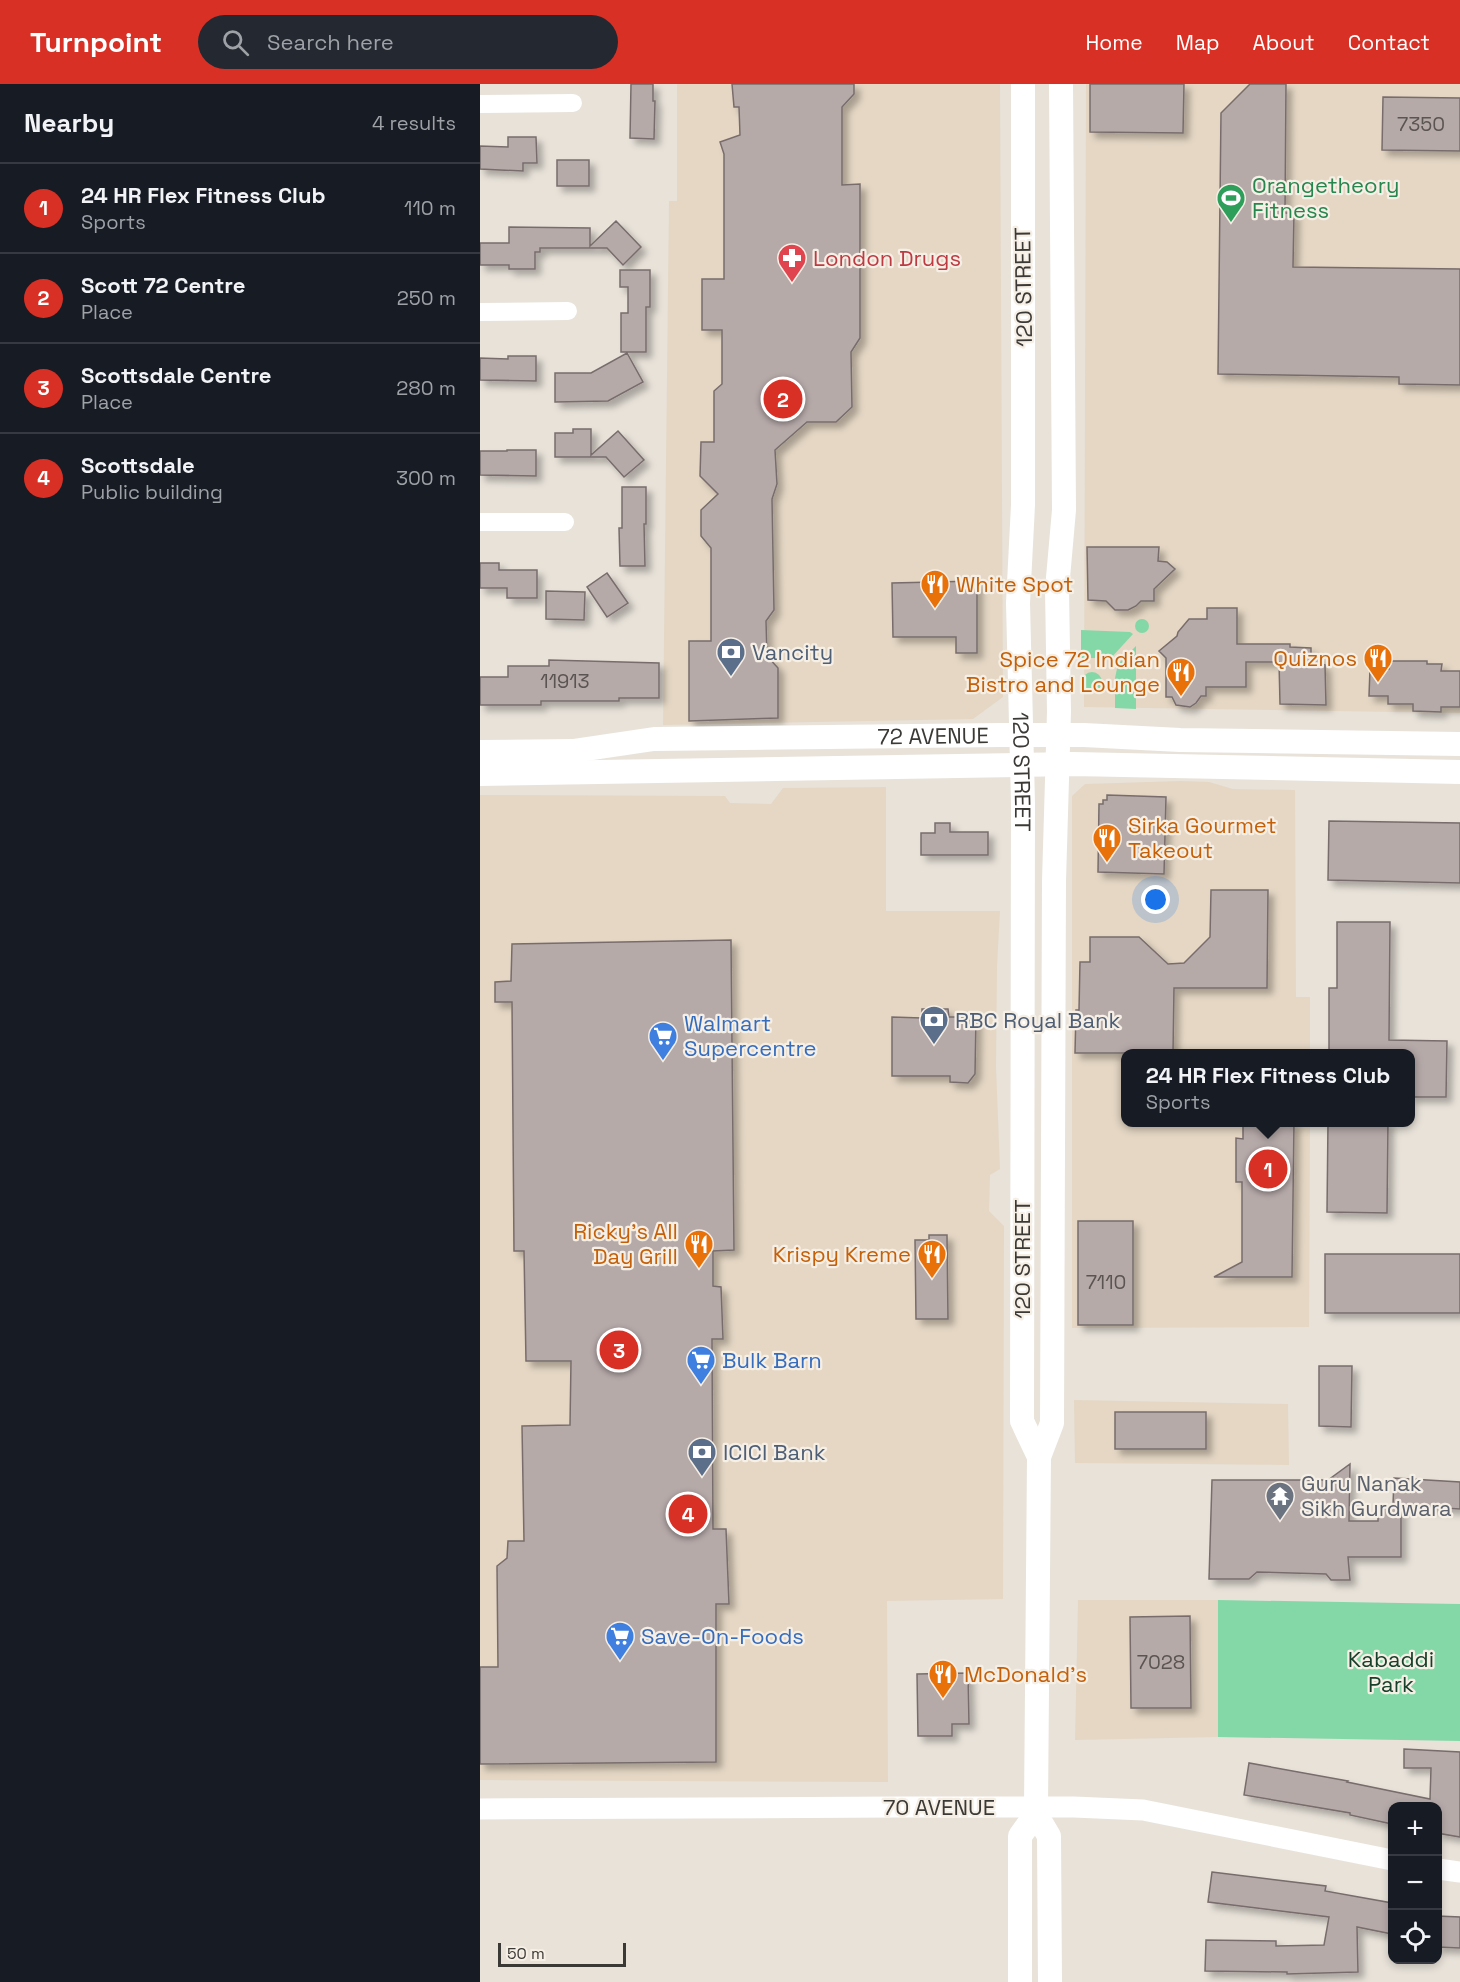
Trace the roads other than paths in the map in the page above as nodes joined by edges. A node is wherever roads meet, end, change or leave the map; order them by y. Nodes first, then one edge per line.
1 (1023, 84) edge
2 (1061, 84) edge
3 (573, 103) dead end
4 (480, 104) edge
5 (568, 311) dead end
6 (480, 312) edge
7 (480, 522) edge
8 (565, 522) dead end
9 (1020, 735) junction
10 (1057, 735) junction
11 (792, 737) junction
12 (1460, 744) edge
13 (480, 752) edge
14 (1021, 764) junction
15 (1056, 764) junction
16 (663, 771) junction
17 (1460, 772) edge
18 (480, 774) edge
19 (1039, 1457) junction
20 (480, 1809) edge
21 (1036, 1811) junction
22 (1388, 1859) edge
23 (1442, 1870) edge
24 (1460, 1872) edge
25 (1020, 1982) edge
26 (1050, 1982) edge

1 - 9 main road, 120 STREET
2 - 10 main road, 120 STREET
3 - 4 street
5 - 6 street
7 - 8 street
9 - 10 main road, 72 AVENUE
9 - 11 main road, 72 AVENUE
9 - 14 main road, 120 STREET
10 - 12 main road, 72 AVENUE
10 - 15 main road, 120 STREET
11 - 13 main road, 72 AVENUE
11 - 16 main road
14 - 15 main road, 72 AVENUE
14 - 16 main road, 72 AVENUE
14 - 19 main road, 120 STREET
15 - 17 main road, 72 AVENUE
15 - 19 main road, 120 STREET
16 - 18 main road, 72 AVENUE
19 - 21 main road, 120 STREET
20 - 21 street, 70 AVENUE
21 - 22 street, 70 AVENUE
21 - 25 main road
21 - 26 main road, 120 STREET
23 - 24 street

